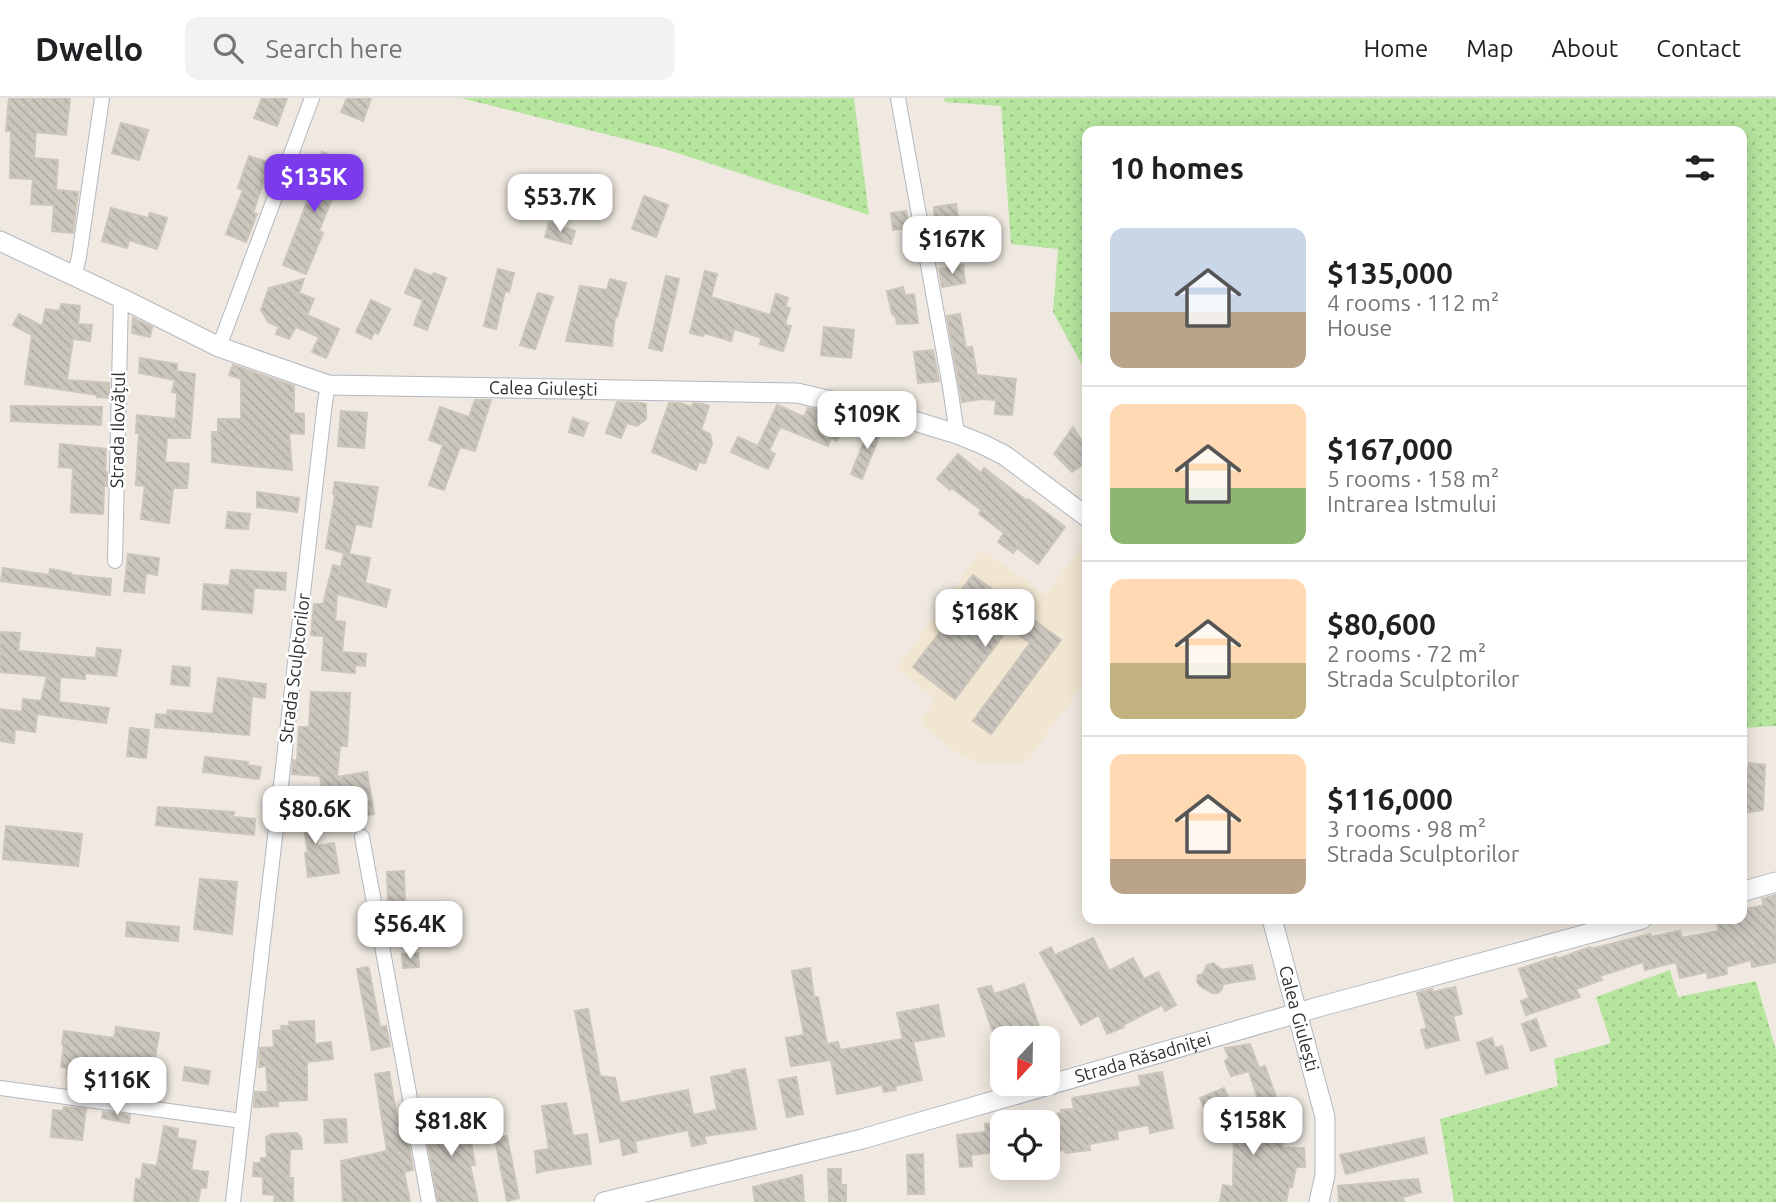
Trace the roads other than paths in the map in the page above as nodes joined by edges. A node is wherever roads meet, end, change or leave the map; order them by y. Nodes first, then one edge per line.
1 (102, 98) edge
2 (312, 98) edge
3 (898, 98) edge
4 (0, 241) edge
5 (74, 276) junction
6 (121, 298) junction
7 (219, 347) junction
8 (328, 385) junction
9 (957, 434) junction
10 (1082, 513) edge
11 (115, 561) dead end
12 (362, 837) dead end
13 (1776, 882) edge
14 (1747, 890) edge
15 (1273, 924) edge
16 (1624, 924) edge
17 (1297, 1013) junction
18 (0, 1088) edge
19 (242, 1121) junction
20 (233, 1202) edge
21 (429, 1202) edge
22 (604, 1202) edge
23 (1319, 1202) edge

1 - 5 street
2 - 7 street
3 - 9 street
4 - 5 main road, Calea Giulești
5 - 6 main road, Calea Giulești
6 - 7 main road, Calea Giulești
6 - 11 street, Strada Ilovățul
7 - 8 main road, Calea Giulești
8 - 9 main road, Calea Giulești
8 - 19 street, Strada Sculptorilor
9 - 10 main road, Calea Giulești
12 - 21 street
13 - 14 main road
15 - 17 main road, Calea Giulești
16 - 17 main road, Strada Răsadniței
17 - 22 main road, Strada Răsadniței
17 - 23 main road, Calea Giulești
18 - 19 street
19 - 20 street, Strada Sculptorilor

